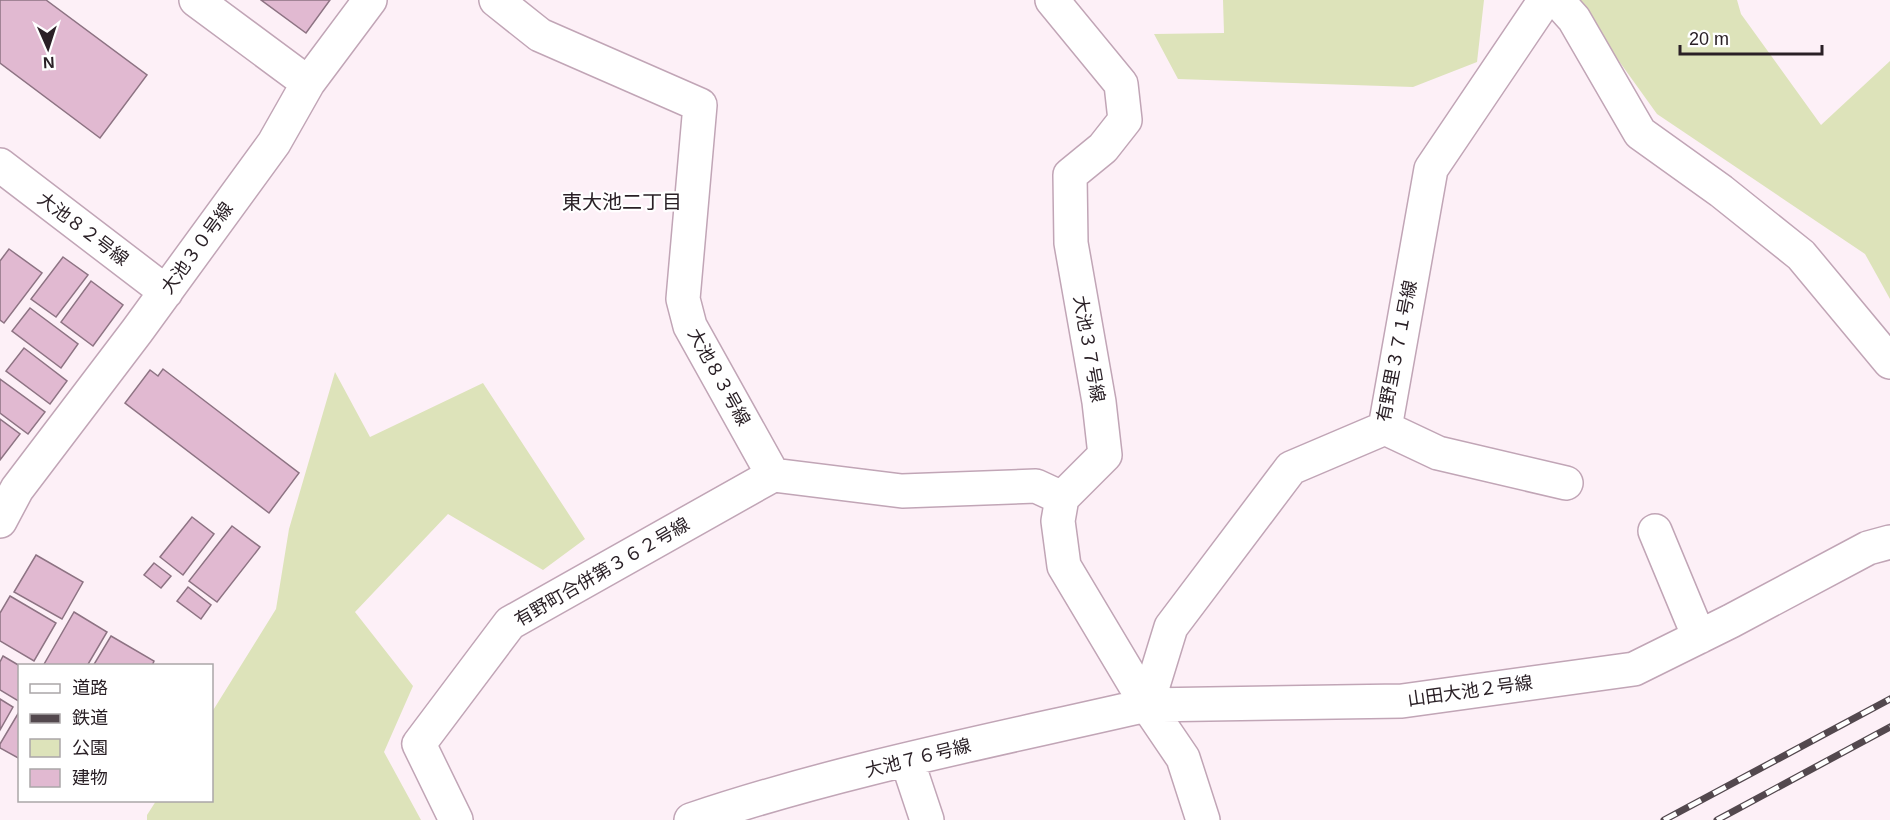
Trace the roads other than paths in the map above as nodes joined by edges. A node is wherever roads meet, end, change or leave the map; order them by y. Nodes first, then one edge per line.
1 (196, 0) edge
2 (370, 0) edge
3 (496, 0) edge
4 (1052, 0) edge
5 (1545, 0) edge
6 (1557, 0) edge
7 (308, 83) junction
8 (0, 165) edge
9 (166, 292) junction
10 (1890, 362) edge
11 (1385, 428) junction
12 (773, 475) junction
13 (8, 483) edge
14 (1566, 483) dead end
15 (1062, 498) junction
16 (0, 521) edge
17 (1655, 531) dead end
18 (1890, 542) edge
19 (1699, 637) junction
20 (1147, 705) junction
21 (907, 760) junction
22 (700, 819) edge
23 (456, 820) edge
24 (927, 820) edge
25 (1203, 820) edge

1 - 7 street
2 - 7 street, 大池３０号線
3 - 12 street, 大池８３号線
4 - 15 street, 大池３７号線
5 - 11 street, 有野里３７１号線
6 - 10 street
7 - 9 street, 大池３０号線
8 - 9 street, 大池８２号線
9 - 13 street, 大池３０号線
11 - 14 street
11 - 20 street, 有野里３７１号線
12 - 15 street
12 - 23 street, 有野町合併第３６２号線
13 - 16 street, 大池３０号線
15 - 20 street
17 - 19 street
18 - 19 street, 山田大池２号線
19 - 20 street, 山田大池２号線
20 - 21 street, 大池７６号線
20 - 25 street
21 - 22 street, 大池７６号線
21 - 24 street

